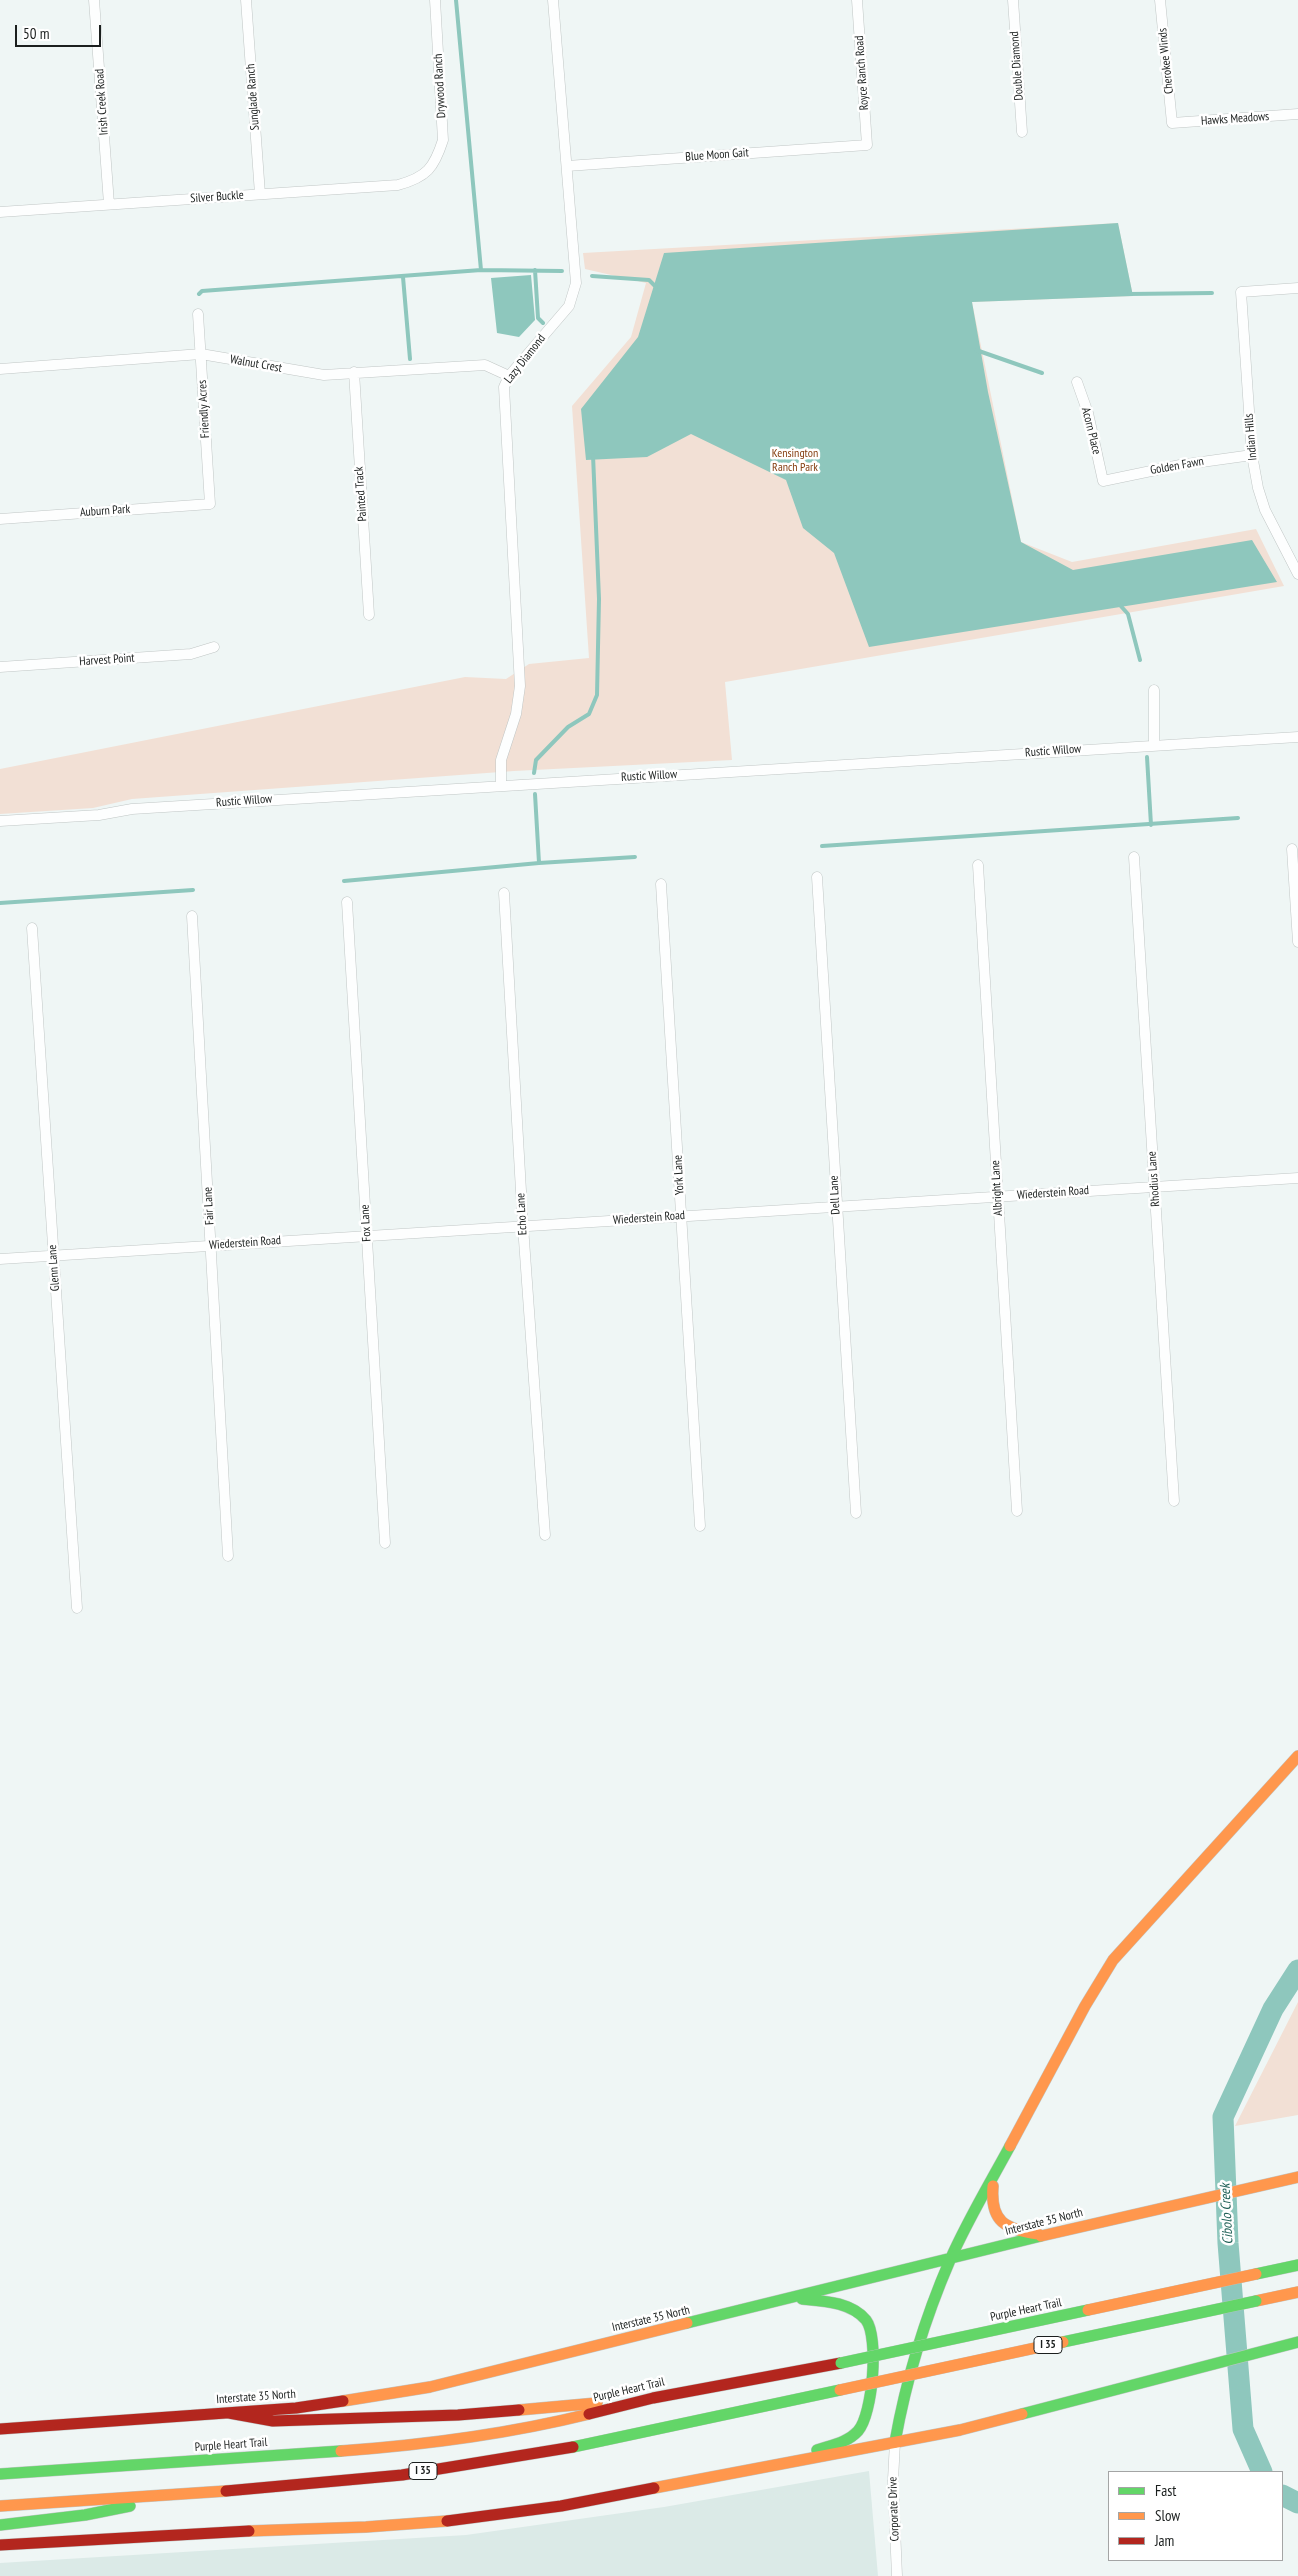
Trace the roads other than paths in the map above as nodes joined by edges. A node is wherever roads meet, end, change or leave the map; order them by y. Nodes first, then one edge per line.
1 (94, 0) edge
2 (246, 0) edge
3 (435, 0) edge
4 (553, 0) edge
5 (857, 0) edge
6 (1013, 0) edge
7 (1160, 0) edge
8 (1298, 114) edge
9 (1172, 123) joint
10 (1022, 132) dead end
11 (867, 145) joint
12 (567, 166) junction
13 (430, 170) joint
14 (260, 194) junction
15 (109, 204) junction
16 (0, 212) edge
17 (1298, 288) edge
18 (198, 314) dead end
19 (201, 354) junction
20 (0, 370) edge
21 (354, 372) junction
22 (509, 376) junction
23 (1076, 382) dead end
24 (1252, 455) junction
25 (1103, 480) joint
26 (210, 504) joint
27 (0, 519) edge
28 (1298, 574) edge
29 (369, 615) dead end
30 (214, 647) dead end
31 (0, 667) edge
32 (1154, 690) dead end
33 (1298, 738) edge
34 (1154, 745) junction
35 (501, 784) junction
36 (0, 822) edge
37 (1292, 849) dead end
38 (1134, 856) dead end
39 (978, 865) dead end
40 (817, 877) dead end
41 (661, 884) dead end
42 (504, 893) dead end
43 (347, 902) dead end
44 (192, 916) dead end
45 (32, 928) dead end
46 (1298, 942) edge
47 (1298, 1178) edge
48 (1155, 1187) junction
49 (998, 1196) junction
50 (836, 1206) junction
51 (681, 1216) junction
52 (523, 1226) junction
53 (367, 1236) junction
54 (211, 1246) junction
55 (53, 1255) junction
56 (0, 1259) edge
57 (1174, 1501) dead end
58 (1017, 1511) dead end
59 (856, 1514) dead end
60 (700, 1526) dead end
61 (545, 1535) dead end
62 (385, 1543) dead end
63 (228, 1556) dead end
64 (76, 1608) dead end
65 (1298, 1756) edge
66 (994, 2175) junction
67 (1298, 2177) edge
68 (1046, 2235) junction
69 (950, 2260) junction
70 (1298, 2266) edge
71 (1298, 2292) edge
72 (791, 2298) junction
73 (1298, 2342) edge
74 (652, 2398) junction
75 (229, 2413) junction
76 (0, 2429) edge
77 (895, 2442) junction
78 (779, 2464) junction
79 (0, 2474) edge
80 (207, 2491) junction
81 (0, 2506) edge
82 (0, 2525) edge
83 (0, 2545) edge
84 (897, 2576) edge

1 - 15 street, Irish Creek Road
2 - 14 street, Sunglade Ranch
3 - 13 street, Drywood Ranch
4 - 12 street, Lazy Diamond
5 - 11 street, Royce Ranch Road
6 - 10 street, Double Diamond
7 - 9 street, Cherokee Winds
8 - 9 street, Hawks Meadows
11 - 12 street, Blue Moon Gait
12 - 22 street, Lazy Diamond
13 - 14 street, Silver Buckle
14 - 15 street, Silver Buckle
15 - 16 street, Silver Buckle
17 - 24 street, Indian Hills
18 - 19 street, Friendly Acres
19 - 20 street, Walnut Crest
19 - 21 street, Walnut Crest
19 - 26 street, Friendly Acres
21 - 22 street, Walnut Crest
21 - 29 street, Painted Track
22 - 35 street, Lazy Diamond
23 - 25 street, Acorn Place
24 - 25 street, Golden Fawn
24 - 28 street, Indian Hills
26 - 27 street, Auburn Park
30 - 31 street, Harvest Point
32 - 34 street
33 - 34 street, Rustic Willow
34 - 35 street, Rustic Willow
35 - 36 street, Rustic Willow
37 - 46 street
38 - 48 street, Rhodius Lane
39 - 49 street, Albright Lane
40 - 50 street, Dell Lane
41 - 51 street, York Lane
42 - 52 street, Echo Lane
43 - 53 street, Fox Lane
44 - 54 street, Fair Lane
45 - 55 street, Glenn Lane
47 - 48 street, Wiederstein Road
48 - 49 street, Wiederstein Road
48 - 57 street, Rhodius Lane
49 - 50 street, Wiederstein Road
49 - 58 street, Albright Lane
50 - 51 street, Wiederstein Road
50 - 59 street, Dell Lane
51 - 52 street, Wiederstein Road
51 - 60 street, York Lane
52 - 53 street, Wiederstein Road
52 - 61 street, Echo Lane
53 - 54 street, Wiederstein Road
53 - 62 street, Fox Lane
54 - 55 street, Wiederstein Road
54 - 63 street, Fair Lane
55 - 56 street, Wiederstein Road
55 - 64 street, Glenn Lane
65 - 66 main road
66 - 68 main road
66 - 69 main road
67 - 68 main road, Interstate 35 North
68 - 69 main road, Interstate 35 North
69 - 72 main road, Interstate 35 North
69 - 77 main road
70 - 74 main road, Purple Heart Trail / I 35, bridge
71 - 80 main road, I 35, bridge
72 - 75 main road, Interstate 35 North
72 - 78 main road
73 - 77 main road
74 - 75 main road
74 - 79 main road, Purple Heart Trail / I 35
75 - 76 main road, Interstate 35 North
77 - 78 main road
77 - 84 street, Corporate Drive
78 - 83 main road
80 - 81 main road, I 35
80 - 82 main road

